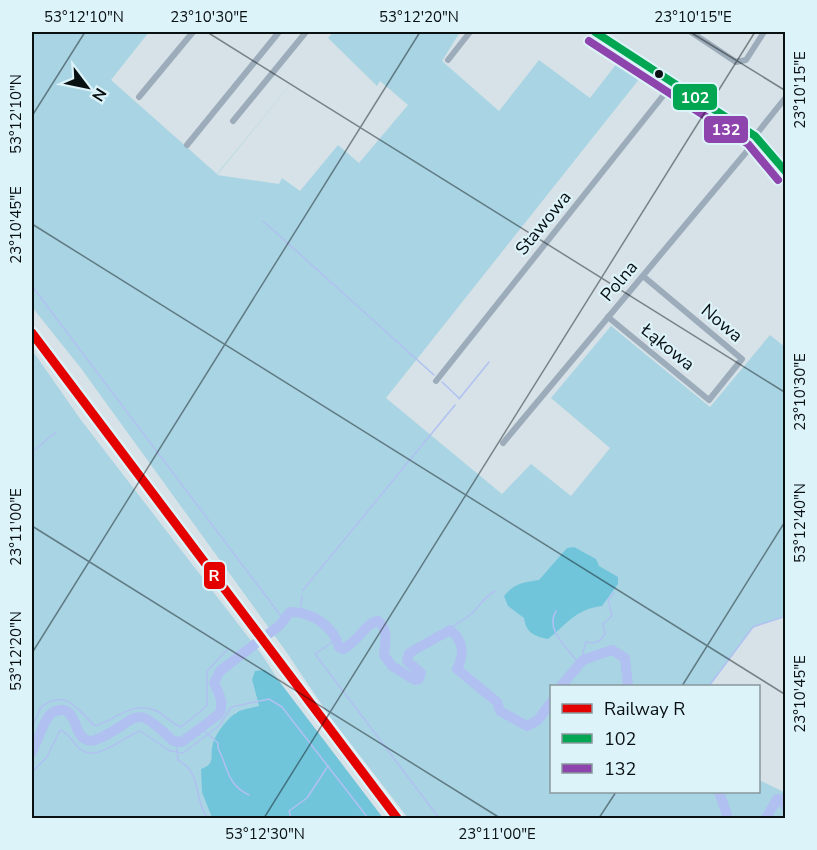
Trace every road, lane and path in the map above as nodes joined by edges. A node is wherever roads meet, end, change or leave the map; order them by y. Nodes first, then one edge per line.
1 (193, 32) edge
2 (279, 32) edge
3 (306, 32) edge
4 (470, 32) edge
5 (595, 32) edge
6 (691, 32) edge
7 (764, 32) edge
8 (448, 60) dead end
9 (674, 82) junction
10 (786, 97) edge
11 (139, 98) dead end
12 (233, 121) dead end
13 (756, 137) junction
14 (187, 145) dead end
15 (786, 173) edge
16 (643, 276) junction
17 (608, 317) junction
18 (436, 381) dead end
19 (709, 400) joint
20 (502, 443) dead end

1 - 11 street
2 - 14 street
3 - 12 street
4 - 8 street
5 - 9 street
6 - 7 street
9 - 13 street
9 - 18 street, Stawowa
10 - 13 street, Polna
13 - 15 street
13 - 16 street, Polna
16 - 17 street, Polna
16 - 19 street, Nowa
17 - 19 street, Łąkowa
17 - 20 street, Polna

